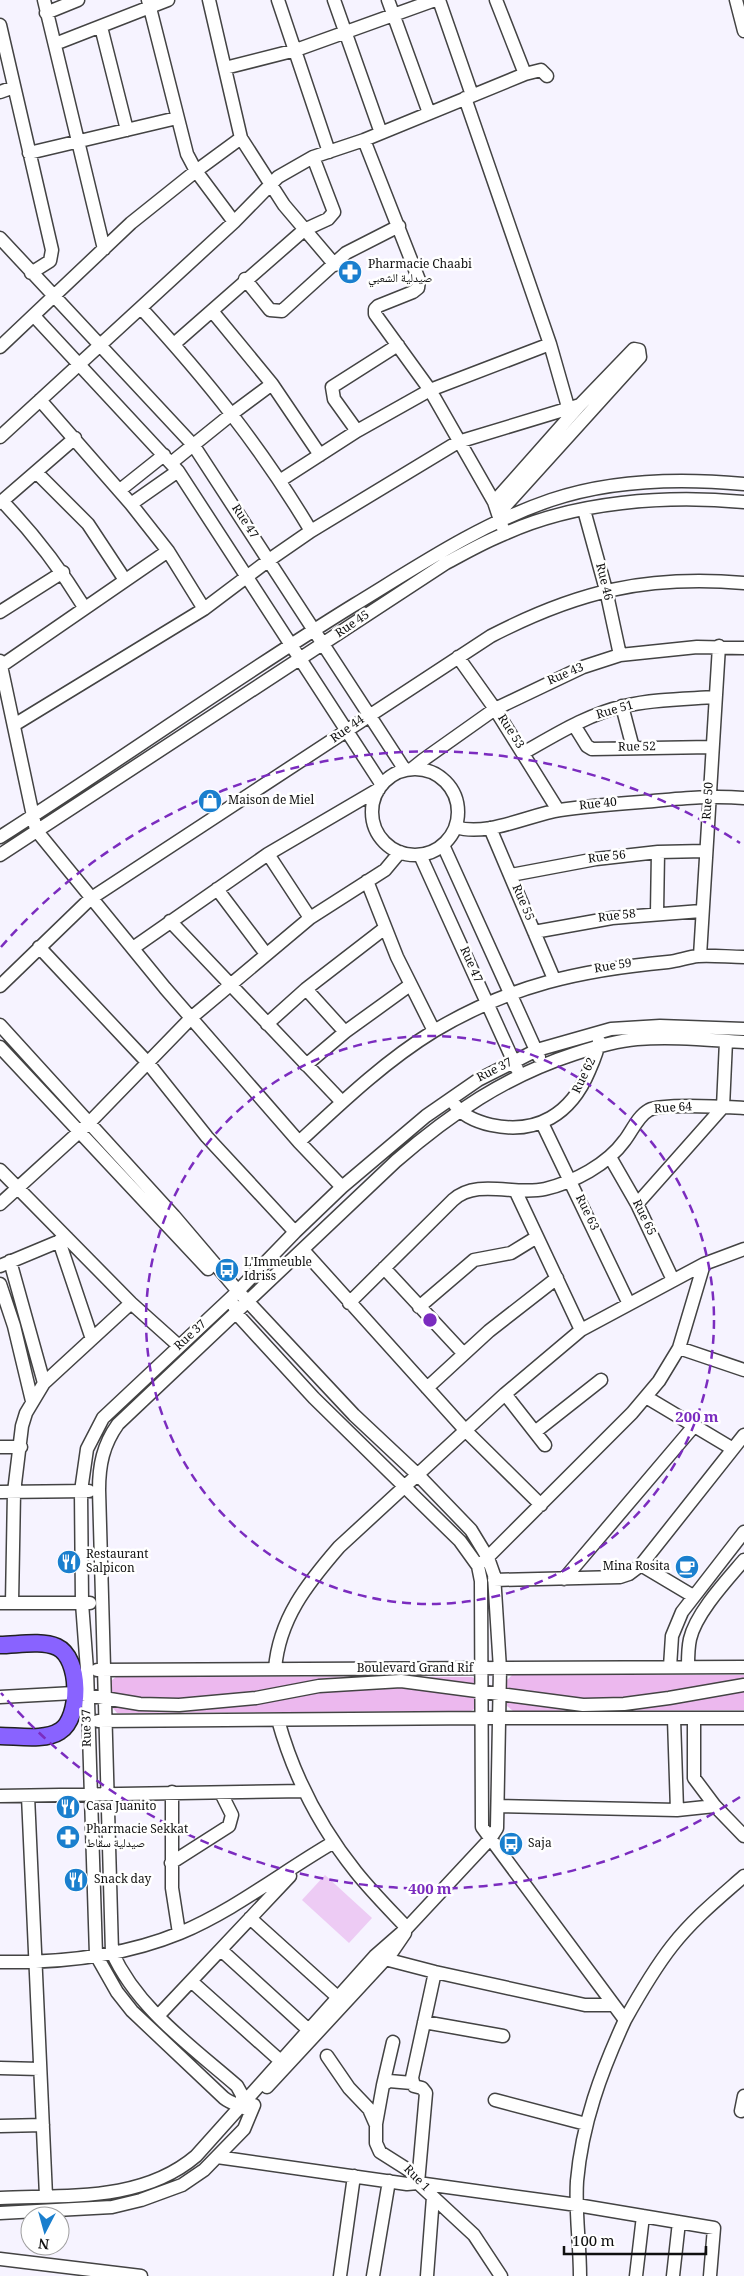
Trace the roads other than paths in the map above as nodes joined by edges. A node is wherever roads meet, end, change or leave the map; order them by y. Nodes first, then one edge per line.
1 (44, 0) edge
2 (78, 0) edge
3 (168, 0) edge
4 (209, 0) edge
5 (278, 0) edge
6 (334, 0) edge
7 (388, 0) edge
8 (437, 0) edge
9 (496, 0) edge
10 (736, 0) edge
11 (149, 4) edge
12 (46, 13) junction
13 (394, 14) junction
14 (0, 25) edge
15 (101, 27) junction
16 (744, 31) edge
17 (345, 32) junction
18 (55, 44) junction
19 (296, 50) junction
20 (225, 68) junction
21 (525, 74) junction
22 (547, 76) dead end
23 (14, 87) junction
24 (0, 92) edge
25 (468, 96) junction
26 (429, 113) junction
27 (176, 118) junction
28 (127, 130) junction
29 (381, 133) junction
30 (241, 138) junction
31 (364, 140) junction
32 (77, 141) junction
33 (329, 152) junction
34 (29, 153) junction
35 (313, 158) junction
36 (196, 171) junction
37 (270, 186) junction
38 (234, 222) junction
39 (399, 226) junction
40 (304, 230) junction
41 (0, 238) edge
42 (104, 249) junction
43 (13, 253) junction
44 (0, 258) edge
45 (335, 265) junction
46 (31, 273) junction
47 (245, 280) junction
48 (53, 297) junction
49 (141, 308) junction
50 (212, 311) junction
51 (34, 316) junction
52 (174, 344) junction
53 (550, 344) junction
54 (102, 345) junction
55 (398, 345) junction
56 (0, 348) edge
57 (80, 365) junction
58 (272, 384) junction
59 (430, 390) junction
60 (40, 400) junction
61 (583, 404) junction
62 (232, 413) junction
63 (357, 431) junction
64 (0, 437) edge
65 (75, 438) junction
66 (458, 442) junction
67 (194, 446) junction
68 (320, 455) junction
69 (171, 463) junction
70 (36, 472) junction
71 (280, 480) junction
72 (744, 484) edge
73 (120, 490) junction
74 (1, 502) edge
75 (744, 502) edge
76 (131, 504) junction
77 (584, 510) junction
78 (497, 512) junction
79 (311, 531) junction
80 (505, 533) junction
81 (168, 551) junction
82 (269, 560) junction
83 (63, 572) junction
84 (246, 576) junction
85 (125, 580) junction
86 (744, 583) edge
87 (606, 590) junction
88 (84, 606) junction
89 (204, 610) junction
90 (0, 612) edge
91 (314, 630) junction
92 (291, 644) junction
93 (324, 644) junction
94 (719, 646) junction
95 (744, 648) edge
96 (620, 655) junction
97 (458, 657) junction
98 (300, 658) junction
99 (1, 663) edge
100 (715, 698) junction
101 (622, 706) junction
102 (495, 709) junction
103 (369, 715) junction
104 (574, 725) junction
105 (14, 726) junction
106 (347, 731) junction
107 (712, 747) junction
108 (633, 748) junction
109 (523, 753) junction
110 (410, 770) junction
111 (380, 787) junction
112 (709, 796) junction
113 (744, 798) edge
114 (558, 810) junction
115 (32, 816) junction
116 (456, 827) junction
117 (490, 828) junction
118 (36, 830) junction
119 (0, 837) edge
120 (443, 845) junction
121 (705, 851) junction
122 (400, 852) junction
123 (658, 852) junction
124 (268, 854) junction
125 (0, 855) edge
126 (420, 855) junction
127 (511, 875) junction
128 (367, 882) junction
129 (217, 889) junction
130 (90, 899) junction
131 (702, 911) junction
132 (657, 913) junction
133 (310, 918) junction
134 (170, 921) junction
135 (385, 928) junction
136 (534, 932) junction
137 (39, 947) junction
138 (133, 948) junction
139 (266, 954) junction
140 (700, 956) junction
141 (744, 957) edge
142 (554, 979) junction
143 (230, 983) junction
144 (410, 984) junction
145 (0, 986) edge
146 (306, 990) junction
147 (510, 992) junction
148 (487, 1004) junction
149 (192, 1017) junction
150 (268, 1024) junction
151 (0, 1025) edge
152 (744, 1029) edge
153 (434, 1031) junction
154 (345, 1032) junction
155 (599, 1032) junction
156 (726, 1041) junction
157 (744, 1042) edge
158 (598, 1046) junction
159 (0, 1047) edge
160 (537, 1050) junction
161 (514, 1061) junction
162 (148, 1064) junction
163 (542, 1064) junction
164 (306, 1065) junction
165 (520, 1075) junction
166 (450, 1098) junction
167 (342, 1102) junction
168 (723, 1107) junction
169 (744, 1108) edge
170 (458, 1110) junction
171 (90, 1122) junction
172 (542, 1123) junction
173 (80, 1131) junction
174 (299, 1142) junction
175 (610, 1157) junction
176 (0, 1170) edge
177 (570, 1180) junction
178 (342, 1187) junction
179 (18, 1188) junction
180 (516, 1192) junction
181 (0, 1204) edge
182 (637, 1204) junction
183 (295, 1232) junction
184 (537, 1237) junction
185 (63, 1239) junction
186 (744, 1249) edge
187 (303, 1250) junction
188 (5, 1263) edge
189 (704, 1264) junction
190 (384, 1268) junction
191 (557, 1278) junction
192 (673, 1280) junction
193 (0, 1284) edge
194 (235, 1293) junction
195 (248, 1300) junction
196 (131, 1303) junction
197 (348, 1303) junction
198 (629, 1304) junction
199 (419, 1307) junction
200 (236, 1312) junction
201 (27, 1322) junction
202 (14, 1326) junction
203 (581, 1330) junction
204 (92, 1339) junction
205 (179, 1346) junction
206 (679, 1348) junction
207 (463, 1353) junction
208 (744, 1370) edge
209 (601, 1380) dead end
210 (44, 1383) junction
211 (427, 1388) junction
212 (505, 1394) junction
213 (646, 1397) junction
214 (32, 1401) junction
215 (108, 1412) junction
216 (118, 1424) junction
217 (694, 1426) junction
218 (466, 1430) junction
219 (535, 1432) junction
220 (744, 1435) edge
221 (544, 1445) dead end
222 (0, 1447) edge
223 (21, 1447) junction
224 (733, 1449) junction
225 (418, 1475) junction
226 (406, 1487) junction
227 (99, 1490) junction
228 (80, 1491) junction
229 (0, 1492) edge
230 (14, 1492) junction
231 (541, 1504) junction
232 (744, 1532) edge
233 (488, 1558) junction
234 (744, 1560) edge
235 (641, 1565) junction
236 (478, 1566) junction
237 (729, 1578) junction
238 (744, 1578) edge
239 (564, 1579) junction
240 (494, 1580) junction
241 (693, 1596) junction
242 (6, 1603) edge
243 (82, 1603) junction
244 (101, 1603) junction
245 (0, 1645) edge
246 (688, 1666) junction
247 (670, 1667) junction
248 (744, 1667) edge
249 (483, 1668) junction
250 (275, 1669) junction
251 (500, 1669) junction
252 (87, 1670) junction
253 (104, 1670) junction
254 (744, 1685) edge
255 (483, 1690) junction
256 (81, 1693) junction
257 (500, 1694) junction
258 (104, 1697) junction
259 (0, 1698) edge
260 (482, 1718) junction
261 (500, 1718) junction
262 (744, 1718) edge
263 (674, 1719) junction
264 (694, 1719) junction
265 (278, 1720) junction
266 (105, 1721) junction
267 (88, 1722) junction
268 (0, 1736) edge
269 (305, 1791) junction
270 (172, 1792) junction
271 (221, 1793) junction
272 (89, 1794) junction
273 (106, 1794) junction
274 (0, 1796) edge
275 (28, 1796) junction
276 (498, 1806) junction
277 (715, 1806) junction
278 (677, 1810) junction
279 (744, 1836) edge
280 (490, 1839) junction
281 (334, 1842) junction
282 (308, 1857) junction
283 (171, 1863) junction
284 (744, 1876) edge
285 (250, 1918) junction
286 (408, 1928) junction
287 (179, 1933) junction
288 (221, 1950) junction
289 (112, 1952) junction
290 (96, 1955) junction
291 (380, 1958) junction
292 (0, 1962) edge
293 (35, 1962) junction
294 (435, 1972) junction
295 (191, 1980) junction
296 (341, 2001) junction
297 (613, 2005) junction
298 (158, 2016) junction
299 (624, 2020) junction
300 (424, 2022) junction
301 (311, 2033) junction
302 (504, 2036) dead end
303 (393, 2042) dead end
304 (327, 2056) dead end
305 (283, 2063) junction
306 (0, 2068) edge
307 (40, 2070) junction
308 (412, 2082) junction
309 (383, 2085) junction
310 (744, 2096) edge
311 (495, 2100) dead end
312 (247, 2108) junction
313 (741, 2111) dead end
314 (586, 2124) junction
315 (43, 2125) junction
316 (376, 2125) junction
317 (0, 2126) edge
318 (227, 2147) junction
319 (217, 2157) junction
320 (354, 2176) junction
321 (389, 2181) junction
322 (418, 2183) junction
323 (46, 2196) junction
324 (433, 2197) junction
325 (0, 2198) edge
326 (577, 2205) junction
327 (0, 2213) edge
328 (643, 2216) junction
329 (679, 2222) junction
330 (0, 2259) edge
331 (44, 2271) edge
332 (141, 2276) edge
333 (340, 2276) edge
334 (373, 2276) edge
335 (427, 2276) edge
336 (501, 2276) edge
337 (580, 2276) edge
338 (636, 2276) edge
339 (673, 2276) edge
340 (710, 2276) edge

1 - 12 street
2 - 12 street
3 - 11 street
4 - 20 street
5 - 19 street
6 - 17 street
7 - 13 street
8 - 13 street
8 - 25 street
9 - 21 street
10 - 16 street
11 - 15 street
11 - 27 street
12 - 18 street
13 - 17 street
13 - 26 street
14 - 23 street
15 - 18 street
15 - 28 street
17 - 19 street
17 - 29 street
18 - 32 street
19 - 20 street
19 - 33 street
20 - 30 street
21 - 22 street
21 - 25 street
23 - 24 street
23 - 34 street
25 - 26 street
25 - 53 street
26 - 29 street
27 - 28 street
27 - 36 street
28 - 32 street
29 - 31 street
30 - 36 street
30 - 37 street
31 - 33 street
31 - 39 street
32 - 34 street
32 - 42 street
33 - 35 street
34 - 46 street
35 - 37 street
35 - 40 street
36 - 38 street
36 - 42 street
37 - 38 street
37 - 40 street
38 - 49 street
39 - 45 street
39 - 55 street
40 - 45 street
40 - 47 street
41 - 43 street, Rue 47
42 - 48 street
43 - 44 street
43 - 46 street, Rue 47
45 - 47 street
46 - 48 street, Rue 47
47 - 50 street
48 - 51 street
48 - 54 street, Rue 47
49 - 52 street
49 - 54 street
50 - 52 street
50 - 58 street
51 - 56 street
51 - 57 street
52 - 62 street
53 - 59 street
53 - 61 street
54 - 57 street
54 - 67 street, Rue 47
55 - 59 street
55 - 63 street
57 - 60 street
57 - 69 street
58 - 62 street
58 - 68 street
59 - 63 street
59 - 66 street
60 - 64 street
60 - 65 street
61 - 66 street
61 - 78 street
62 - 67 street
62 - 71 street
63 - 68 street
65 - 70 street
65 - 73 street
66 - 78 street
66 - 79 street
67 - 69 street
67 - 82 street, Rue 47
68 - 71 street
69 - 73 street
69 - 76 street
69 - 84 street
70 - 74 street
70 - 85 street
71 - 79 street
72 - 78 street, Rue 45
73 - 76 street
74 - 83 street
75 - 77 street, Rue 45
76 - 81 street
77 - 80 street, Rue 45
77 - 87 street, Rue 46
78 - 80 street
78 - 91 street, Rue 45
79 - 82 street
80 - 93 street, Rue 45
81 - 85 street
81 - 89 street
82 - 84 street
82 - 91 street, Rue 47
83 - 88 street
83 - 90 street
84 - 89 street
84 - 92 street
85 - 88 street
86 - 87 street, Rue 44
87 - 96 street, Rue 46
87 - 97 street, Rue 44
88 - 99 street
89 - 105 street
91 - 92 street, Rue 45
91 - 93 street, Rue 47
92 - 98 street
92 - 115 street, Rue 45
93 - 98 street, Rue 45
93 - 103 street, Rue 47
94 - 95 street, Rue 43
94 - 96 street, Rue 43
94 - 100 street, Rue 50
96 - 102 street, Rue 43
97 - 102 street, Rue 53
97 - 103 street, Rue 44
98 - 106 street
98 - 118 street, Rue 45
99 - 105 street
100 - 101 street, Rue 51
100 - 107 street, Rue 50
101 - 104 street, Rue 51
101 - 108 street
102 - 109 street, Rue 53
102 - 110 street, Rue 43
103 - 106 street, Rue 44
103 - 110 street, Rue 47
104 - 108 street, Rue 52
104 - 109 street, Rue 51
105 - 115 street
106 - 111 street
106 - 130 street, Rue 44
107 - 108 street, Rue 52
107 - 112 street, Rue 50
109 - 114 street, Rue 53
110 - 111 street
110 - 116 street
111 - 122 street
111 - 124 street
112 - 113 street, Rue 40
112 - 114 street, Rue 40
112 - 121 street, Rue 50
114 - 117 street, Rue 40
115 - 118 street
115 - 119 street, Rue 45
116 - 117 street, Rue 40
116 - 120 street
117 - 127 street, Rue 55
118 - 125 street, Rue 45
118 - 130 street
120 - 126 street
120 - 147 street, Rue 47
121 - 123 street, Rue 56
121 - 131 street, Rue 50
122 - 126 street
122 - 128 street
123 - 127 street, Rue 56
123 - 132 street
124 - 129 street
124 - 133 street
126 - 148 street, Rue 47
127 - 136 street, Rue 55
128 - 133 street
128 - 135 street
129 - 134 street
129 - 139 street
130 - 137 street, Rue 44
130 - 138 street
131 - 132 street, Rue 58
131 - 140 street, Rue 50
132 - 136 street, Rue 58
133 - 139 street
134 - 138 street
134 - 143 street
135 - 144 street
135 - 146 street
136 - 142 street, Rue 55
137 - 145 street, Rue 44
137 - 162 street
138 - 149 street
139 - 143 street
140 - 141 street, Rue 59
140 - 142 street, Rue 59
142 - 147 street, Rue 59
143 - 149 street
143 - 150 street
144 - 153 street
144 - 154 street
146 - 150 street
146 - 154 street
147 - 148 street, Rue 59
147 - 160 street, Rue 47
148 - 153 street, Rue 59
148 - 161 street, Rue 47
149 - 162 street
149 - 174 street
150 - 164 street
151 - 171 street
152 - 155 street, Rue 37
153 - 167 street, Rue 59
154 - 164 street
155 - 158 street, Rue 62
155 - 160 street, Rue 37
156 - 157 street, Rue 37
156 - 158 street, Rue 37
156 - 168 street
158 - 163 street, Rue 37
158 - 172 street, Rue 62
159 - 173 street
160 - 161 street, Rue 37
160 - 163 street, Rue 47
161 - 165 street, Rue 47
161 - 166 street, Rue 37
162 - 171 street
162 - 183 street
163 - 165 street, Rue 37
164 - 167 street
165 - 170 street, Rue 37
166 - 170 street, Rue 62
166 - 178 street, Rue 37
167 - 174 street, Rue 59
168 - 169 street, Rue 64
168 - 175 street, Rue 64
168 - 182 street
170 - 172 street, Rue 62
170 - 187 street, Rue 37
171 - 173 street
171 - 194 street
172 - 177 street, Rue 63
173 - 179 street
173 - 194 street
174 - 178 street
175 - 177 street, Rue 64
175 - 182 street, Rue 65
176 - 179 street
177 - 180 street, Rue 64
177 - 198 street, Rue 63
178 - 183 street, Rue 37
179 - 181 street
179 - 185 street
180 - 184 street
180 - 190 street, Rue 64
182 - 192 street, Rue 65
183 - 194 street, Rue 37
184 - 191 street
184 - 199 street
185 - 188 street
185 - 196 street
185 - 204 street
186 - 189 street
187 - 195 street, Rue 37
187 - 197 street
188 - 201 street
189 - 192 street
189 - 206 street
190 - 197 street, Rue 64
190 - 199 street
191 - 203 street
191 - 207 street
192 - 198 street
193 - 202 street
194 - 195 street
194 - 200 street
194 - 205 street, Rue 37
195 - 200 street, Rue 37
195 - 225 street
196 - 204 street
196 - 205 street
197 - 211 street
198 - 203 street
199 - 207 street
200 - 216 street, Rue 37
200 - 226 street
201 - 202 street
201 - 210 street
202 - 214 street
203 - 212 street
204 - 210 street
205 - 215 street, Rue 37
206 - 208 street
206 - 213 street
207 - 211 street
209 - 219 street
210 - 214 street
211 - 218 street
212 - 218 street
212 - 219 street
213 - 217 street
213 - 231 street
214 - 223 street
215 - 216 street
215 - 228 street, Rue 37
216 - 227 street, Rue 37
217 - 224 street
217 - 239 street
218 - 225 street
218 - 231 street
219 - 221 street
220 - 224 street
222 - 223 street
223 - 230 street
224 - 235 street
225 - 226 street
225 - 233 street
226 - 236 street
226 - 250 street
227 - 228 street
227 - 244 street, Rue 37
228 - 230 street
228 - 243 street, Rue 37
229 - 230 street
230 - 242 street
231 - 233 street
232 - 241 street
233 - 236 street
233 - 240 street
234 - 237 street
235 - 239 street
235 - 241 street
236 - 249 street
237 - 238 street
237 - 246 street
239 - 240 street
240 - 251 street
241 - 247 street
242 - 243 street
243 - 244 street
243 - 252 street, Rue 37
244 - 253 street, Rue 37
245 - 256 main road
246 - 247 street, Boulevard Grand Rif
246 - 248 street, Boulevard Grand Rif
247 - 251 street, Boulevard Grand Rif
249 - 250 street, Boulevard Grand Rif
249 - 251 street, Boulevard Grand Rif
249 - 255 street
250 - 253 street, Boulevard Grand Rif
251 - 257 street
252 - 253 street, Boulevard Grand Rif
252 - 256 street, Rue 37
253 - 258 street, Rue 37
254 - 257 street
255 - 257 street
255 - 258 street
255 - 260 street
256 - 258 street
256 - 259 street
256 - 267 street, Rue 37
256 - 268 main road
257 - 261 street
258 - 266 street, Rue 37
260 - 261 street
260 - 265 street
260 - 280 street
261 - 263 street
261 - 276 street
262 - 264 street
263 - 264 street
263 - 278 street
264 - 277 street
265 - 266 street
265 - 269 street
266 - 267 street
266 - 273 street, Rue 37
267 - 272 street, Rue 37
269 - 271 street
269 - 281 street
270 - 271 street
270 - 273 street
270 - 283 street
271 - 283 street
272 - 273 street
272 - 275 street
272 - 290 street, Rue 37
273 - 289 street, Rue 37
274 - 275 street
275 - 293 street
276 - 278 street
276 - 280 street
277 - 278 street
277 - 279 street
280 - 286 street
280 - 297 street
281 - 282 street
281 - 286 street
282 - 285 street
282 - 287 street
283 - 287 street
284 - 299 street
285 - 288 street
285 - 296 street
286 - 291 street
287 - 289 street
288 - 295 street
288 - 301 street
289 - 290 street
289 - 298 street
290 - 293 street
290 - 312 street
291 - 294 street
291 - 296 street
292 - 293 street
293 - 307 street
294 - 297 street
294 - 300 street
295 - 298 street
295 - 305 street
296 - 301 street
297 - 299 street
298 - 312 street
299 - 314 street
300 - 302 street
300 - 308 street
301 - 305 street
303 - 309 street
304 - 316 street, Rue 1
305 - 312 street
306 - 307 street
307 - 315 street
308 - 309 street
308 - 322 street
309 - 316 street
310 - 313 street
311 - 314 street
312 - 318 street
312 - 323 street
314 - 326 street
315 - 317 street
315 - 323 street
316 - 322 street, Rue 1
318 - 319 street
318 - 322 street
319 - 320 street
319 - 327 street
320 - 321 street
320 - 333 street
321 - 322 street
321 - 334 street
322 - 324 street, Rue 1
322 - 326 street
323 - 325 street
324 - 335 street
324 - 336 street, Rue 1
326 - 328 street
326 - 337 street
328 - 329 street
328 - 338 street
329 - 339 street
329 - 340 street
330 - 331 street
331 - 332 street

